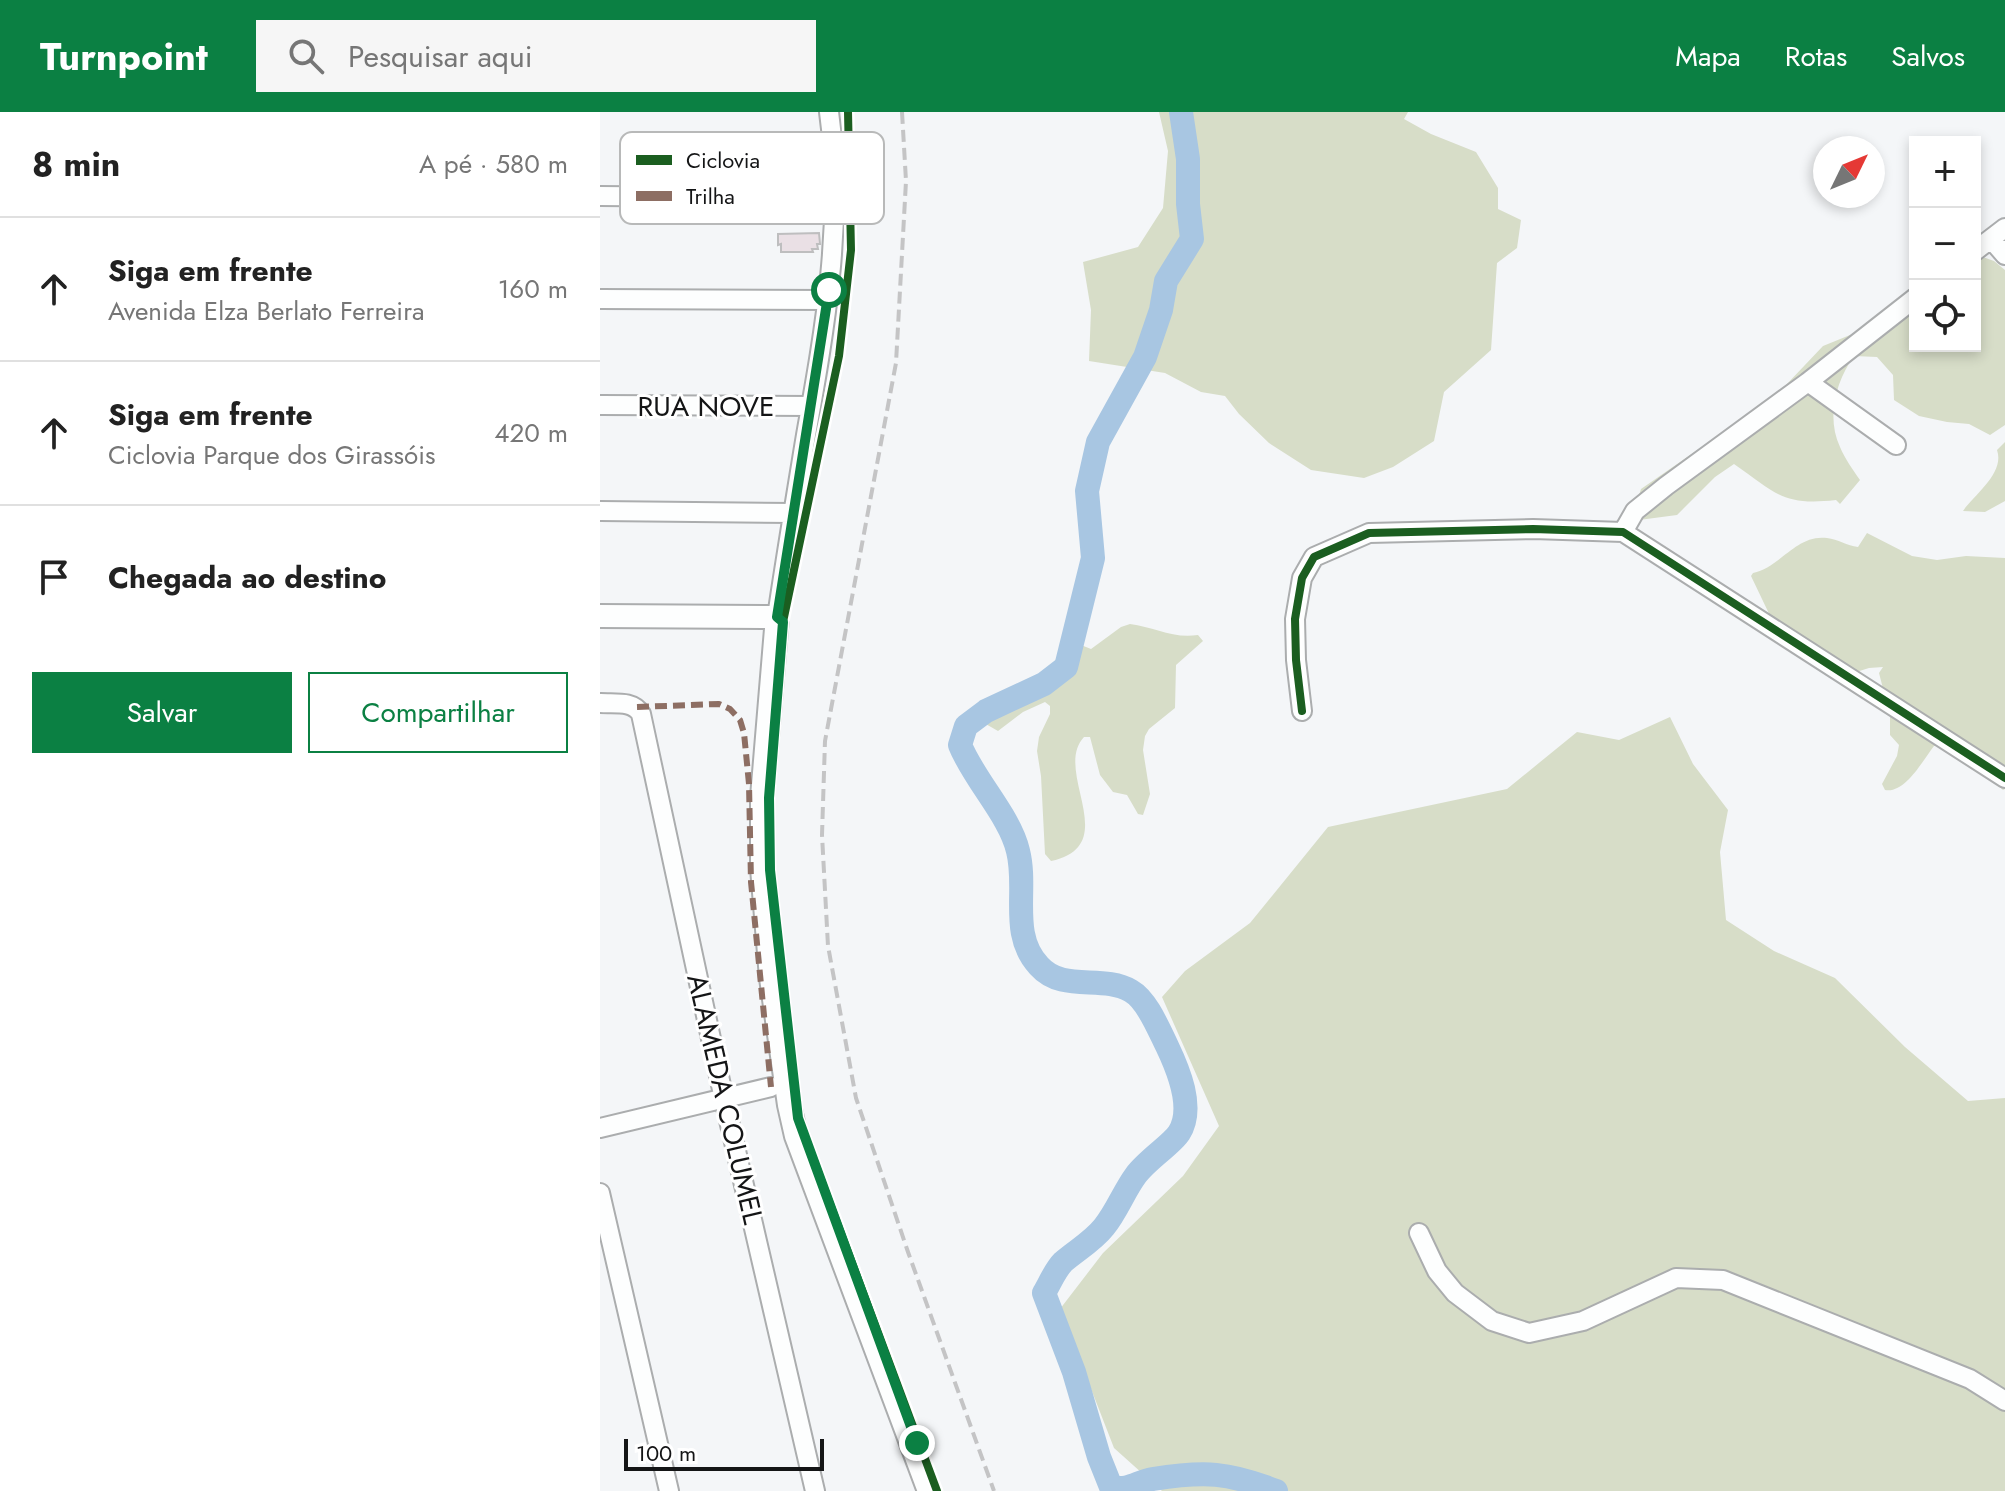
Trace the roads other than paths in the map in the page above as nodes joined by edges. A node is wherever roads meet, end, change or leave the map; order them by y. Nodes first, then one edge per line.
1 (829, 112) edge
2 (832, 132) edge
3 (600, 196) edge
4 (620, 196) edge
5 (834, 224) edge
6 (1998, 234) edge
7 (1981, 247) edge
8 (2005, 255) edge
9 (600, 299) edge
10 (828, 300) junction
11 (1909, 303) edge
12 (1808, 382) junction
13 (600, 405) edge
14 (811, 406) junction
15 (1896, 445) dead end
16 (600, 511) edge
17 (793, 513) junction
18 (1623, 532) junction
19 (600, 616) edge
20 (777, 617) junction
21 (600, 703) edge
22 (1302, 711) dead end
23 (2005, 778) edge
24 (771, 1087) dead end
25 (724, 1099) junction
26 (600, 1128) edge
27 (600, 1193) edge
28 (1419, 1233) dead end
29 (2005, 1401) edge
30 (669, 1491) edge
31 (815, 1491) edge
32 (929, 1491) edge

1 - 2 street
3 - 4 street
5 - 10 street
6 - 7 street
6 - 8 street
9 - 10 street
10 - 14 street
11 - 12 street
12 - 15 street
12 - 18 street
13 - 14 street, RUA NOVE
14 - 17 street
16 - 17 street
17 - 20 street
18 - 22 street
18 - 23 street
19 - 20 main road
20 - 32 main road
21 - 25 street, ALAMEDA COLUMEL
24 - 25 street
25 - 26 street
25 - 31 street, ALAMEDA COLUMEL
27 - 30 street
28 - 29 street

